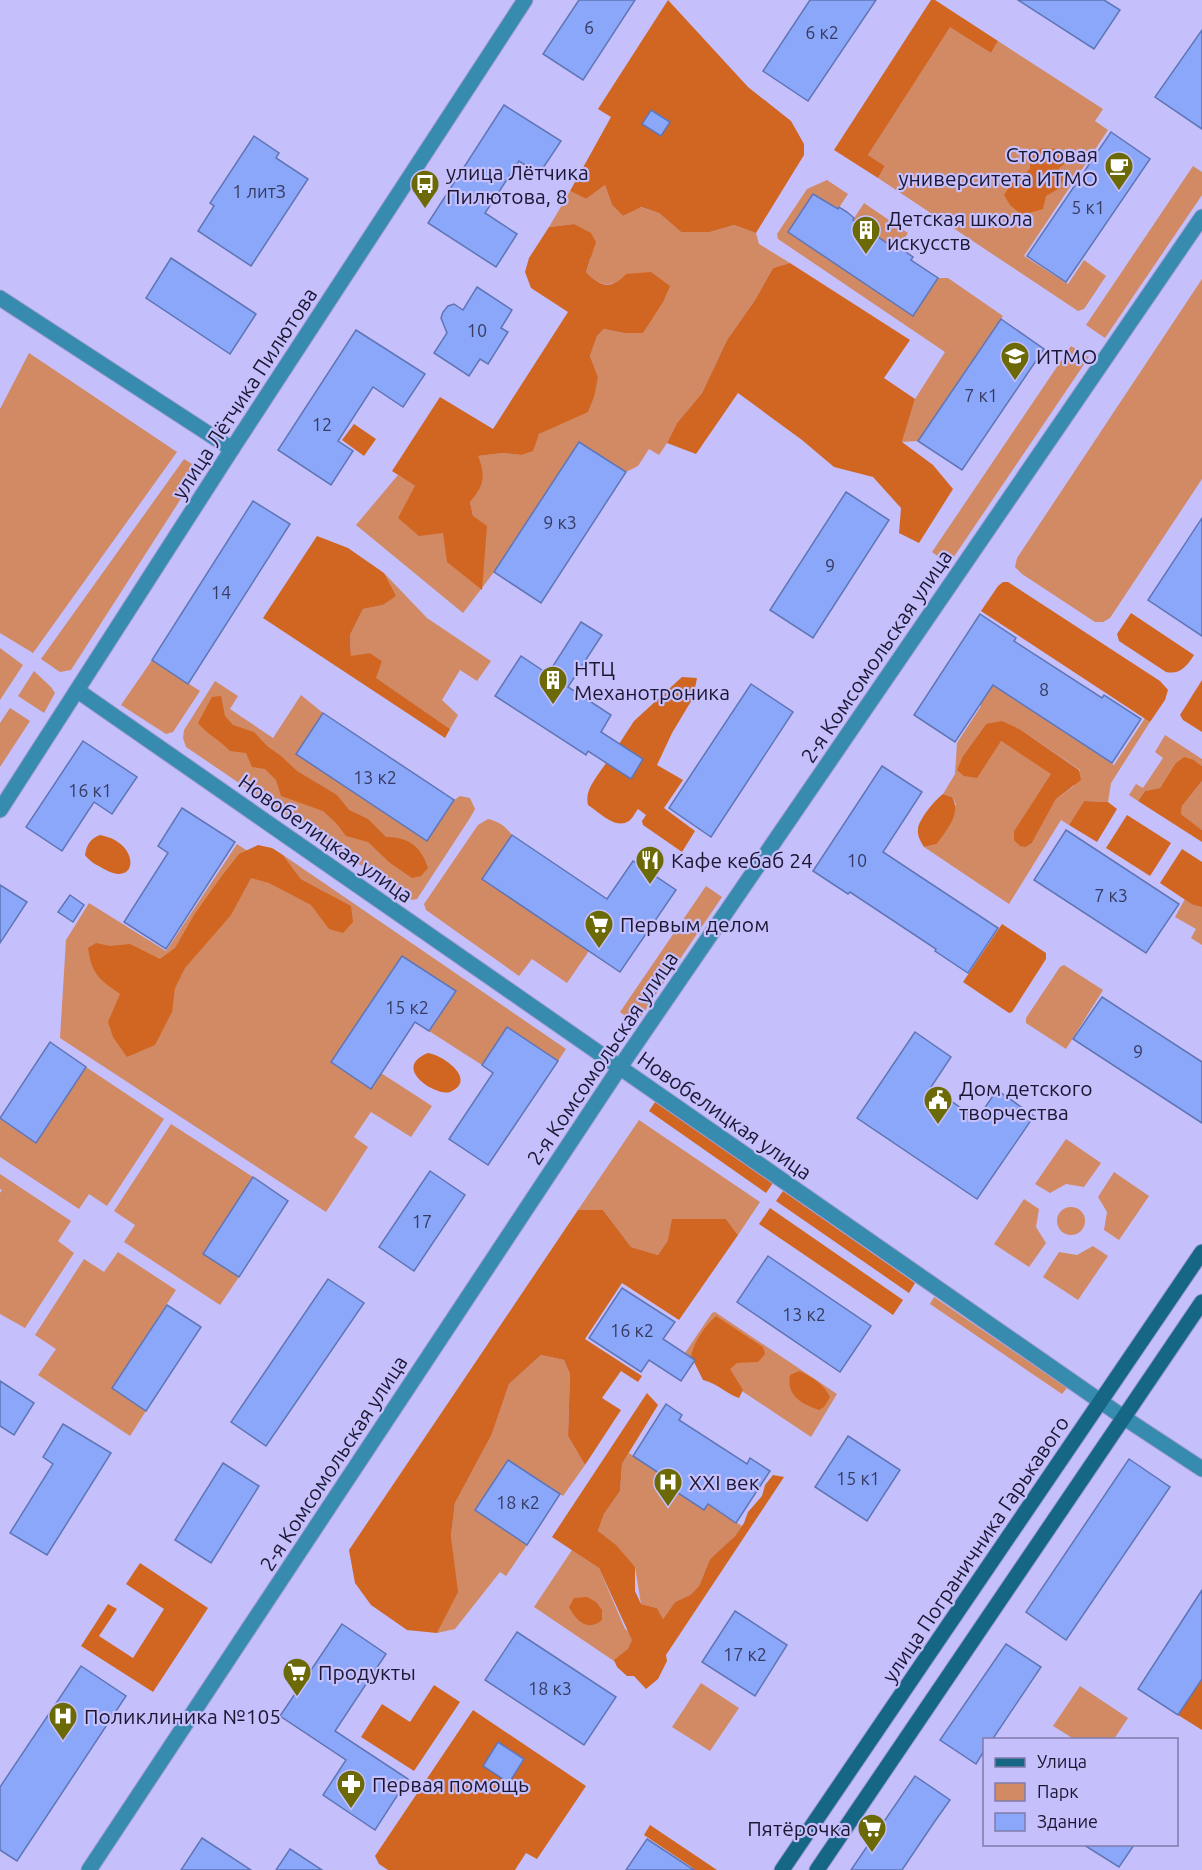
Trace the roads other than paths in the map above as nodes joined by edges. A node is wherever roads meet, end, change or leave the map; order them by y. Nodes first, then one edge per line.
1 (525, 0) edge
2 (1202, 217) edge
3 (0, 298) edge
4 (232, 449) junction
5 (78, 691) junction
6 (0, 810) edge
7 (620, 1067) junction
8 (1202, 1252) edge
9 (1202, 1302) edge
10 (1101, 1401) junction
11 (1124, 1417) junction
12 (1202, 1469) edge
13 (89, 1870) edge
14 (783, 1870) edge
15 (817, 1870) edge

1 - 4 street, улица Лётчика Пилютова
2 - 7 street, 2-я Комсомольская улица
3 - 4 street
4 - 5 street, улица Лётчика Пилютова
5 - 6 street, улица Лётчика Пилютова
5 - 7 street, Новобелицкая улица
7 - 10 street, Новобелицкая улица
7 - 13 street, 2-я Комсомольская улица
8 - 10 street, улица Пограничника Гарькавого
9 - 11 street
10 - 11 street, Новобелицкая улица
10 - 14 street, улица Пограничника Гарькавого
11 - 12 street, Новобелицкая улица
11 - 15 street

